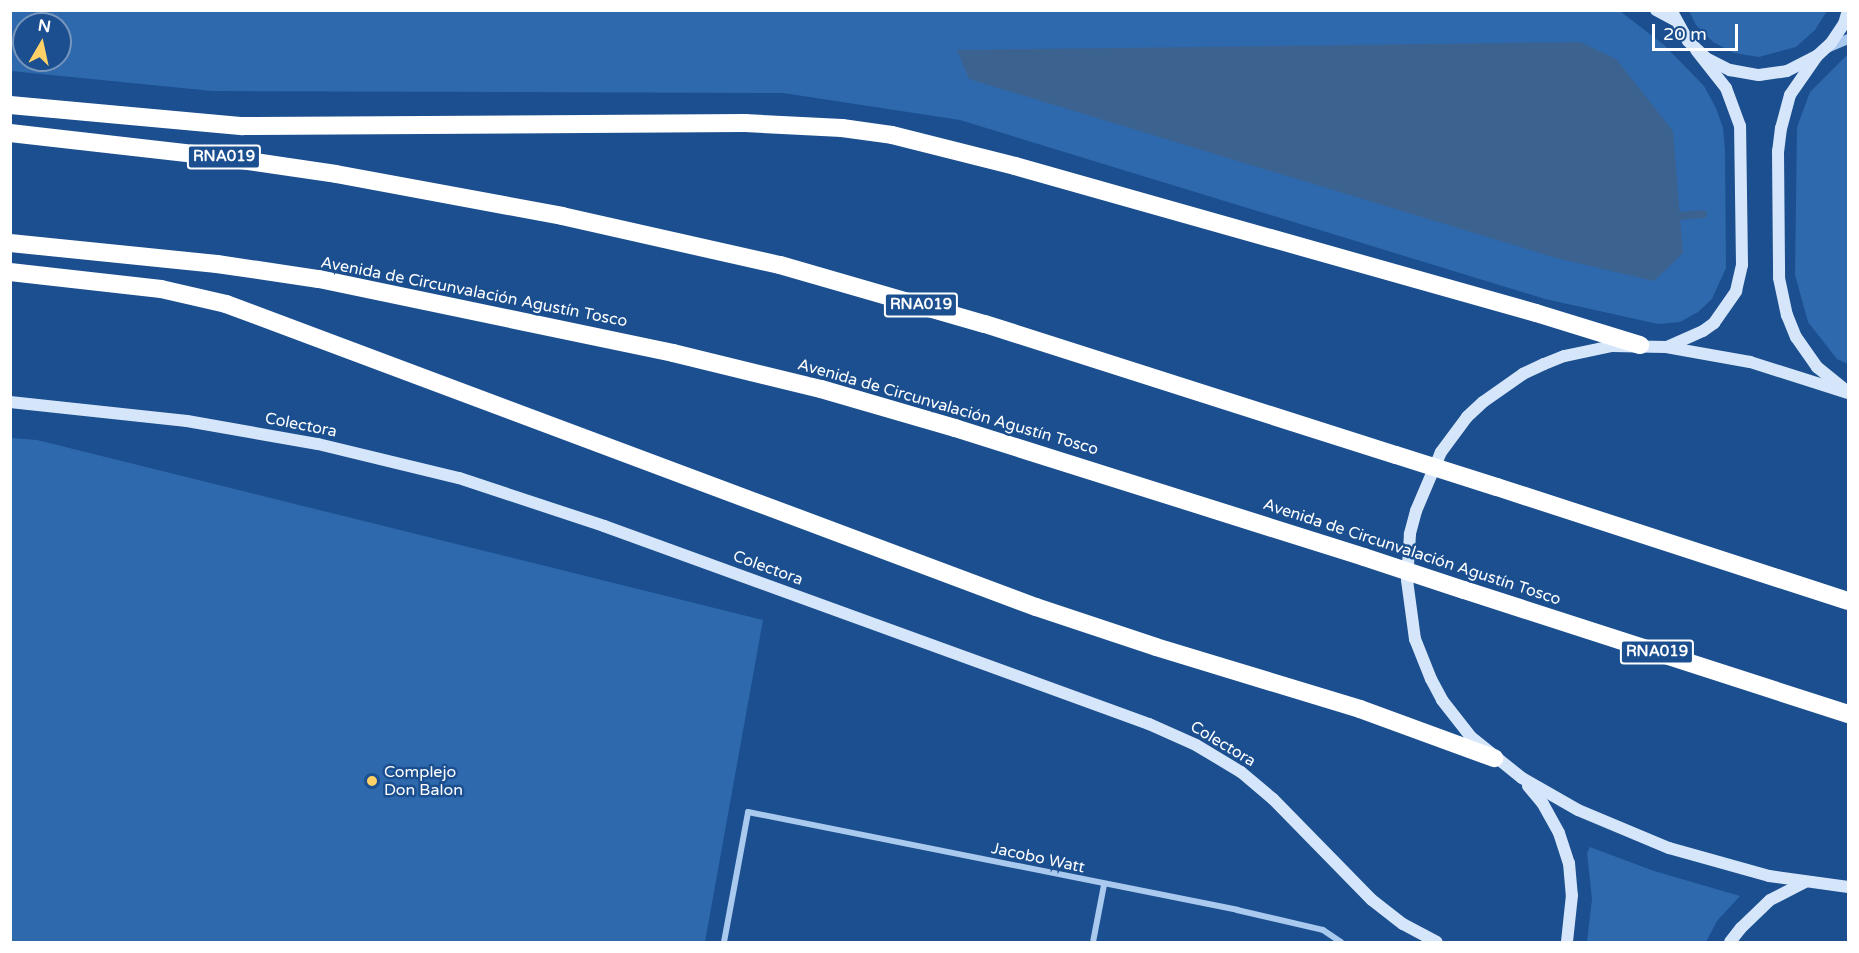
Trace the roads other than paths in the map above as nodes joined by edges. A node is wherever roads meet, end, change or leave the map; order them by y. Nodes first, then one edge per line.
1 (1656, 10) edge
2 (1848, 10) edge
3 (1673, 15) edge
4 (1848, 39) edge
5 (1696, 50) junction
6 (1820, 53) junction
7 (10, 105) edge
8 (10, 133) edge
9 (10, 243) edge
10 (10, 272) edge
11 (1640, 345) junction
12 (1666, 347) junction
13 (1848, 393) edge
14 (10, 402) edge
15 (1848, 602) edge
16 (1848, 714) edge
17 (1494, 758) junction
18 (1522, 778) junction
19 (1804, 883) junction
20 (1104, 885) junction
21 (1848, 887) edge
22 (724, 942) edge
23 (1093, 942) edge
24 (1341, 942) edge
25 (1437, 942) edge
26 (1567, 942) edge
27 (1730, 942) edge

1 - 3 main road
2 - 6 main road
3 - 5 main road
4 - 6 street
5 - 6 main road
5 - 12 main road
6 - 13 main road
7 - 11 highway
8 - 15 highway, RNA019, bridge
9 - 16 highway, Avenida de Circunvalación Agustín Tosco / RNA019, bridge
10 - 17 highway
11 - 12 main road
11 - 17 main road
12 - 13 main road
14 - 25 main road, Colectora
17 - 18 main road
18 - 19 main road
18 - 26 main road
19 - 21 main road
19 - 27 main road
20 - 22 street, Jacobo Watt
20 - 23 street
20 - 24 street, Jacobo Watt

